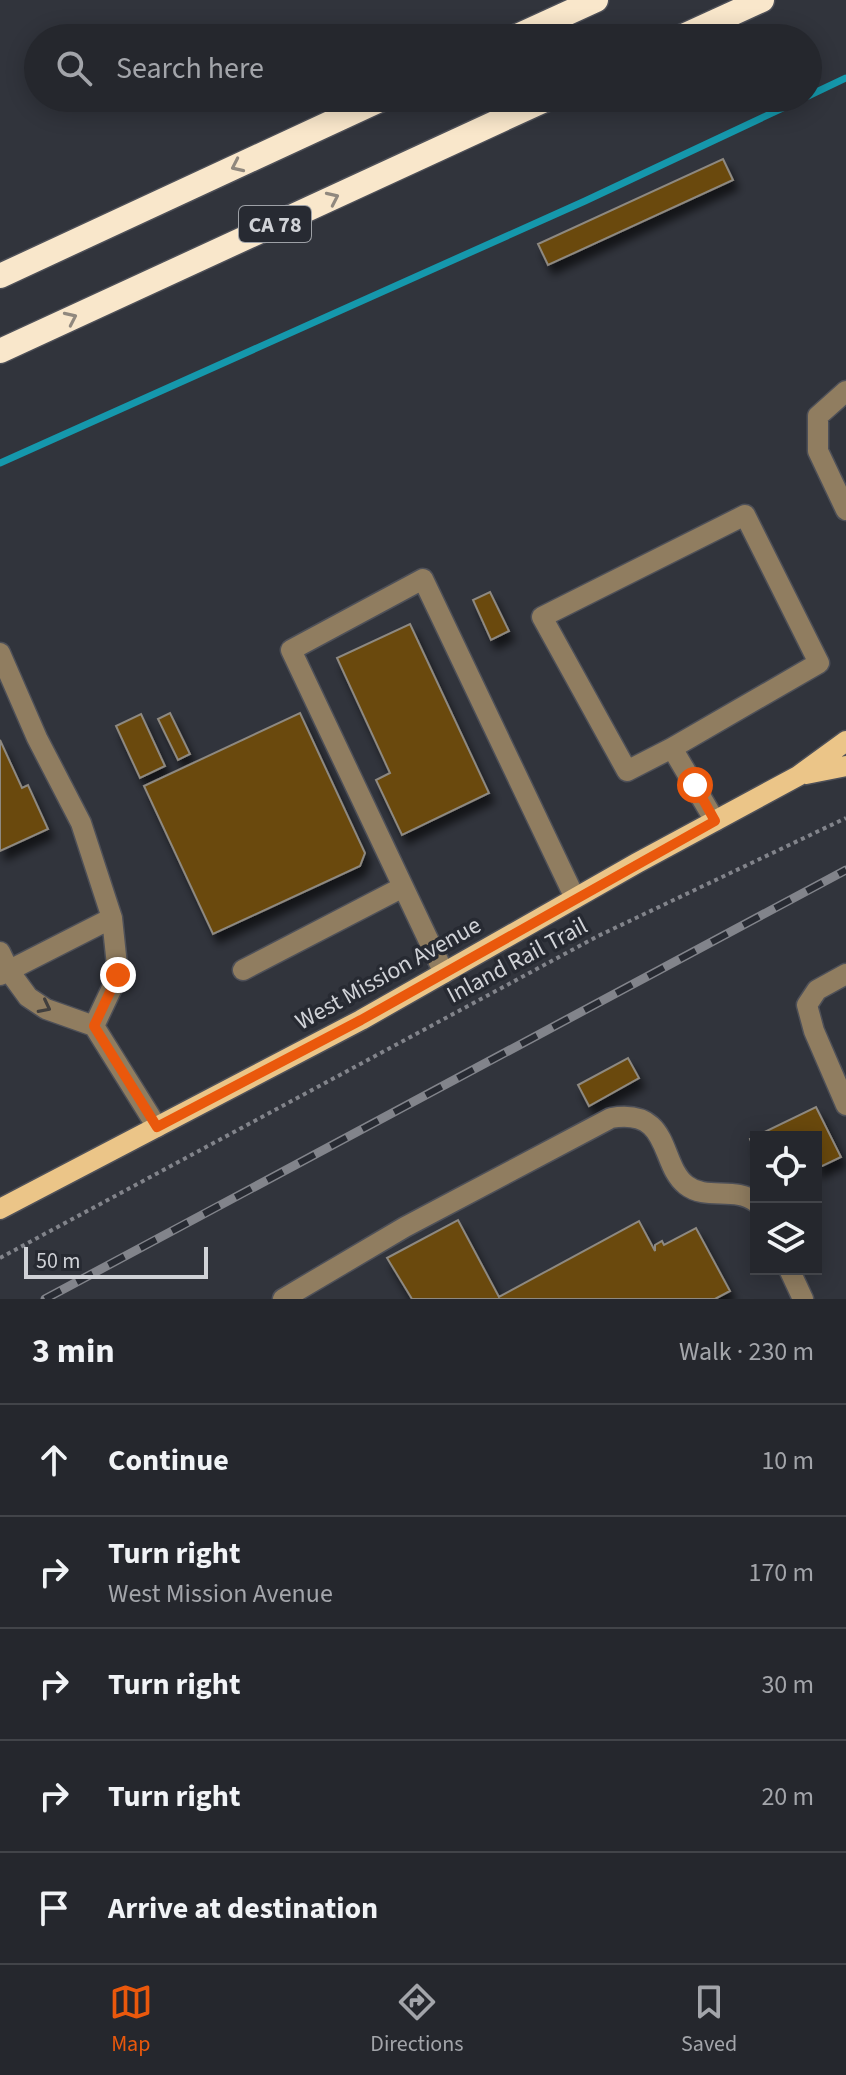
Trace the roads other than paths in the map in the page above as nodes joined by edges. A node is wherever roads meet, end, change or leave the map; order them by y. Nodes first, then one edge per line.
1 (596, 0) edge
2 (762, 0) edge
3 (577, 6) edge
4 (541, 24) edge
5 (710, 24) edge
6 (354, 112) edge
7 (519, 112) edge
8 (0, 276) edge
9 (0, 351) edge
10 (846, 391) edge
11 (846, 510) edge
12 (0, 653) edge
13 (846, 741) edge
14 (672, 748) junction
15 (846, 766) edge
16 (798, 776) junction
17 (715, 821) junction
18 (403, 887) junction
19 (575, 898) junction
20 (112, 918) junction
21 (0, 952) edge
22 (243, 970) dead end
23 (4, 973) edge
24 (444, 973) junction
25 (846, 974) edge
26 (94, 1026) junction
27 (846, 1105) edge
28 (157, 1127) junction
29 (750, 1198) edge
30 (0, 1209) edge
31 (792, 1275) edge
32 (283, 1299) edge
33 (803, 1299) edge

1 - 3 highway
2 - 5 highway
3 - 4 highway
6 -> 8 highway
9 -> 7 highway, CA 78
10 - 11 lane
12 - 20 lane
13 - 16 main road, West Mission Avenue
14 - 14 lane
14 - 17 lane
15 - 16 main road, West Mission Avenue
16 - 17 main road, West Mission Avenue
17 - 19 main road, West Mission Avenue
18 - 19 lane
18 - 22 lane
18 - 24 lane
19 - 24 main road, West Mission Avenue
20 - 23 lane
20 - 26 lane
21 - 23 lane
23 -> 26 lane
24 - 28 main road, West Mission Avenue
25 - 27 lane
26 - 28 lane
28 - 30 main road, West Mission Avenue
29 - 32 lane
31 - 33 lane

